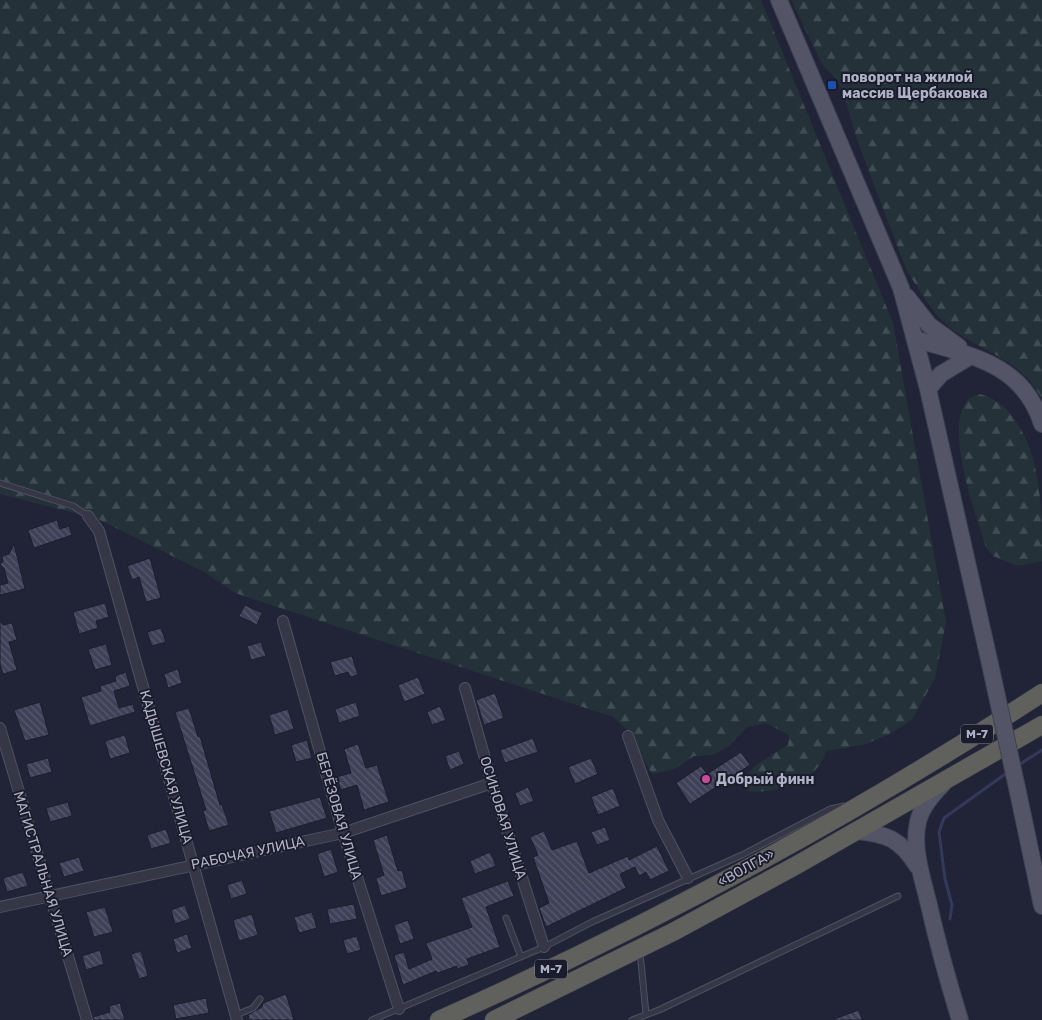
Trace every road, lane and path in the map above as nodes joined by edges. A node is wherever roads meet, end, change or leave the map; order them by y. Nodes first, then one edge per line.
1 (779, 0) edge
2 (901, 288) junction
3 (915, 339) junction
4 (971, 356) junction
5 (928, 389) junction
6 (1042, 424) edge
7 (0, 483) edge
8 (88, 516) joint
9 (283, 621) dead end
10 (1042, 687) edge
11 (465, 688) dead end
12 (1036, 697) edge
13 (1042, 725) edge
14 (0, 728) edge
15 (628, 736) dead end
16 (946, 780) junction
17 (492, 783) junction
18 (862, 803) junction
19 (856, 831) junction
20 (344, 833) junction
21 (194, 864) junction
22 (920, 868) junction
23 (688, 878) junction
24 (898, 896) dead end
25 (50, 898) junction
26 (1042, 906) edge
27 (0, 907) edge
28 (506, 918) dead end
29 (544, 947) junction
30 (639, 949) junction
31 (521, 956) junction
32 (260, 998) dead end
33 (399, 1009) junction
34 (646, 1014) junction
35 (236, 1017) edge
36 (87, 1020) edge
37 (372, 1020) edge
38 (439, 1020) edge
39 (494, 1020) edge
40 (632, 1020) edge
41 (960, 1020) edge

1 - 2 main road
2 - 3 main road
2 - 4 main road
3 - 4 main road
3 - 5 main road
4 - 5 main road
4 - 6 main road
5 - 26 main road, bridge
7 - 8 lane
8 - 21 street, КАДЫШЕВСКАЯ УЛИЦА
9 - 20 street, БЕРЁЗОВАЯ УЛИЦА
10 - 12 main road
11 - 17 street, ОСИНОВАЯ УЛИЦА
12 - 18 highway, «ВОЛГА» / М-7
13 - 16 highway, «ВОЛГА» / М-7
14 - 25 street, МАГИСТРАЛЬНАЯ УЛИЦА
15 - 23 street
16 - 19 highway, «ВОЛГА» / М-7
16 - 22 main road
17 - 20 street, РАБОЧАЯ УЛИЦА
17 - 29 street, ОСИНОВАЯ УЛИЦА
18 - 23 lane
18 - 38 highway, «ВОЛГА» / М-7
19 - 22 main road
19 - 30 highway, «ВОЛГА» / М-7
20 - 21 street, РАБОЧАЯ УЛИЦА
20 - 33 street, БЕРЁЗОВАЯ УЛИЦА
21 - 25 street, РАБОЧАЯ УЛИЦА
21 - 35 street, КАДЫШЕВСКАЯ УЛИЦА
22 - 41 main road
23 - 29 lane
24 - 34 lane
25 - 27 street, РАБОЧАЯ УЛИЦА
25 - 36 street, МАГИСТРАЛЬНАЯ УЛИЦА
28 - 31 lane
29 - 31 lane
30 - 34 lane
30 - 39 highway, «ВОЛГА» / М-7
31 - 33 lane
32 - 35 lane
33 - 37 lane
34 - 40 lane

